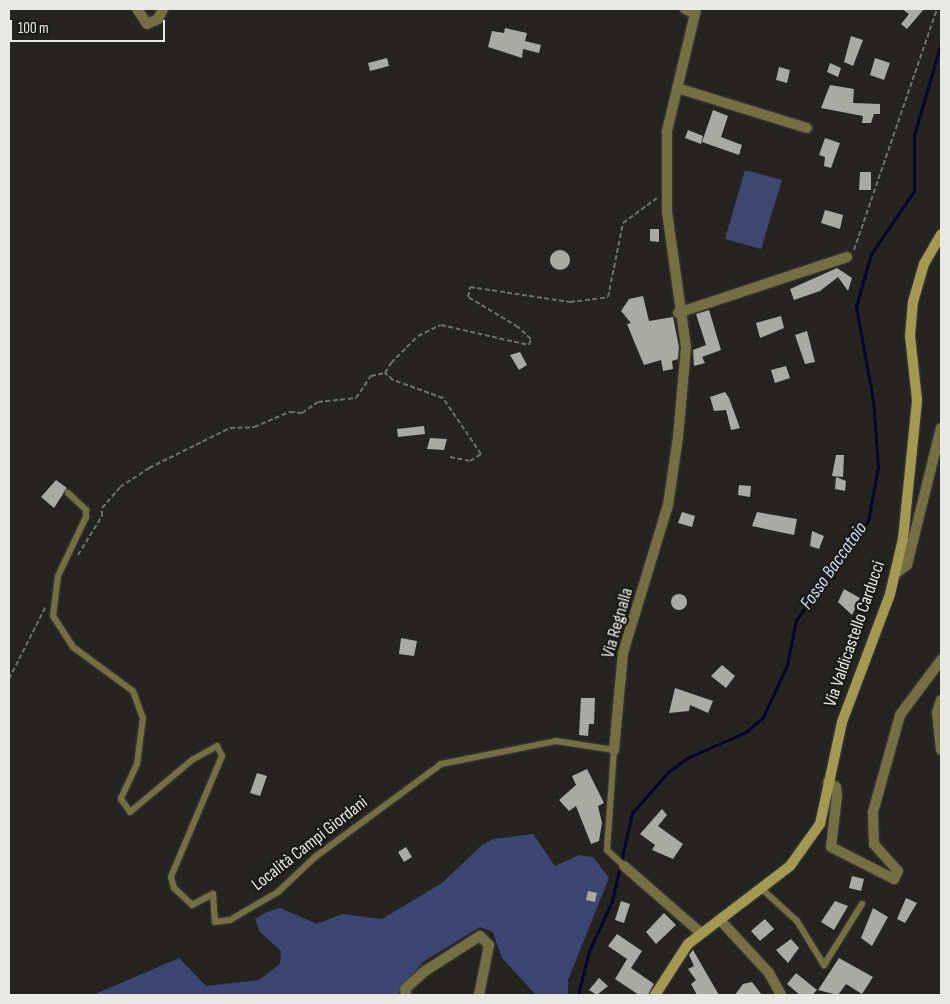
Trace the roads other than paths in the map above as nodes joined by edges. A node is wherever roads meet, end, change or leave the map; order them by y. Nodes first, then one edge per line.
1 (137, 9) edge
2 (163, 9) edge
3 (692, 10) edge
4 (677, 88) junction
5 (807, 128) dead end
6 (941, 234) edge
7 (847, 257) road end
8 (678, 313) junction
9 (941, 428) edge
10 (68, 494) dead end
11 (895, 574) junction
12 (941, 660) edge
13 (941, 700) edge
14 (614, 750) junction
15 (941, 750) edge
16 (828, 782) junction
17 (624, 866) joint
18 (762, 889) junction
19 (862, 904) dead end
20 (720, 920) junction
21 (700, 933) junction
22 (406, 995) edge
23 (479, 995) edge
24 (655, 995) edge
25 (782, 995) edge

1 - 2 street
3 - 4 street, Via Regnalla
4 - 5 street
4 - 8 street, Via Regnalla
6 - 11 street, Via Valdicastello Carducci
7 - 8 street
8 - 14 street, Via Regnalla
9 - 11 street
10 - 14 lane, Località Campi Giordani
11 - 16 street, Via Valdicastello Carducci
12 - 16 street
13 - 15 street
14 - 17 lane, Via Regnalla
16 - 18 street, Via Valdicastello Carducci
17 - 21 street, Via Regnalla
18 - 19 lane
18 - 20 street, Via Valdicastello Carducci
20 - 21 street, Via Valdicastello Carducci
20 - 25 street
21 - 24 street, Via Valdicastello Carducci
22 - 23 street

